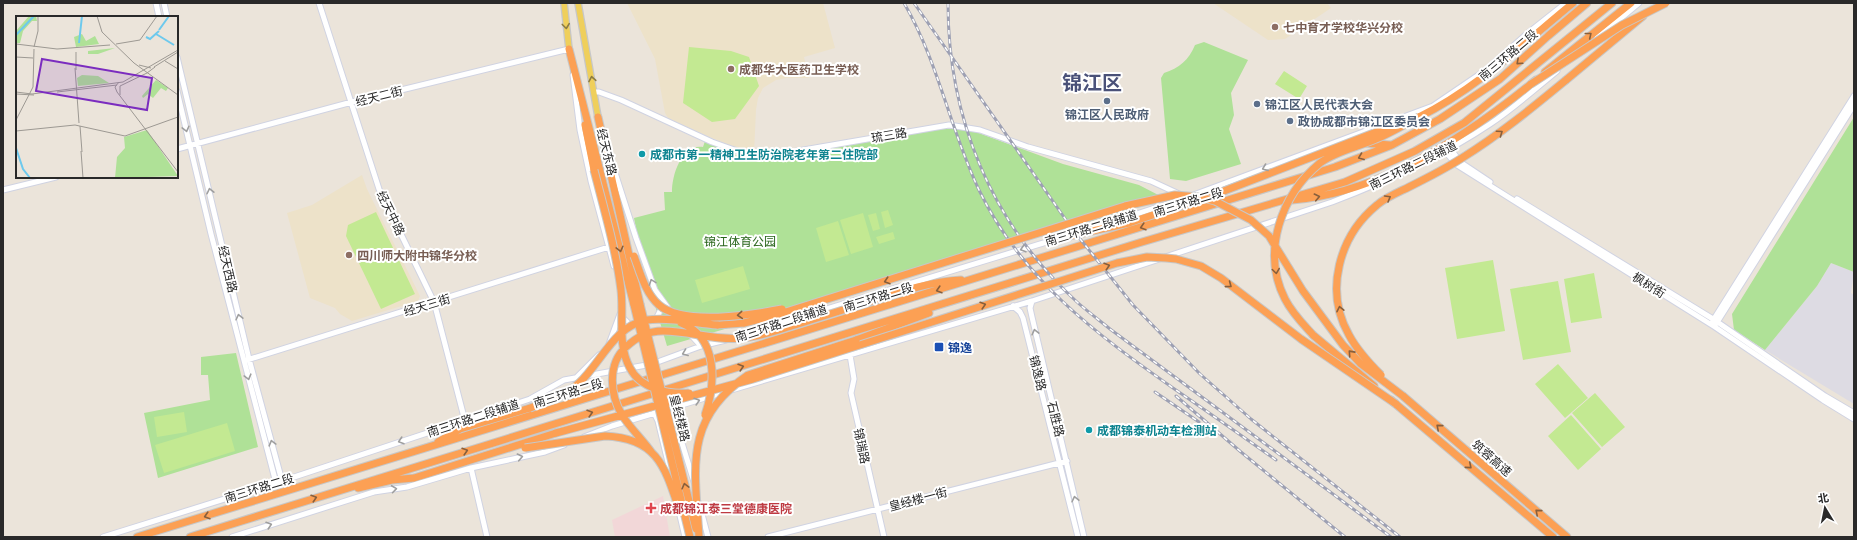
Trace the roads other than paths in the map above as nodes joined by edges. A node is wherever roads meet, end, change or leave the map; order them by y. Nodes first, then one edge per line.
1 (156, 3) edge
2 (164, 3) edge
3 (319, 3) edge
4 (564, 3) edge
5 (578, 3) edge
6 (1566, 3) edge
7 (1573, 3) edge
8 (1587, 3) edge
9 (1612, 3) edge
10 (1631, 3) edge
11 (1639, 3) edge
12 (1659, 3) edge
13 (1666, 3) edge
14 (159, 16) edge
15 (167, 16) edge
16 (569, 49) junction
17 (178, 61) edge
18 (1531, 84) junction
19 (579, 89) junction
20 (594, 92) junction
21 (178, 95) edge
22 (1854, 96) edge
23 (352, 102) junction
24 (1854, 105) edge
25 (1433, 106) junction
26 (598, 117) junction
27 (1419, 117) junction
28 (1353, 143) junction
29 (198, 144) junction
30 (1392, 145) junction
31 (190, 146) junction
32 (178, 149) edge
33 (1447, 150) junction
34 (1282, 162) junction
35 (52, 178) edge
36 (3, 190) edge
37 (614, 195) junction
38 (1188, 198) junction
39 (1278, 201) junction
40 (1060, 238) junction
41 (609, 247) junction
42 (973, 279) junction
43 (977, 294) junction
44 (1032, 301) junction
45 (434, 302) junction
46 (820, 302) junction
47 (663, 303) junction
48 (637, 305) junction
49 (1013, 306) junction
50 (620, 315) junction
51 (675, 321) junction
52 (1714, 323) junction
53 (701, 346) junction
54 (850, 355) junction
55 (246, 360) junction
56 (577, 377) junction
57 (704, 392) junction
58 (1402, 396) junction
59 (1396, 404) junction
60 (681, 405) junction
61 (654, 413) junction
62 (1854, 413) edge
63 (1854, 419) edge
64 (465, 421) junction
65 (699, 434) junction
66 (526, 445) junction
67 (428, 448) junction
68 (652, 453) junction
69 (447, 457) junction
70 (1066, 461) junction
71 (1060, 462) junction
72 (471, 468) junction
73 (282, 480) junction
74 (392, 480) junction
75 (276, 483) junction
76 (330, 493) junction
77 (876, 510) junction
78 (127, 530) junction
79 (103, 537) edge
80 (113, 537) edge
81 (137, 537) edge
82 (190, 537) edge
83 (232, 537) edge
84 (487, 537) edge
85 (685, 537) edge
86 (690, 537) edge
87 (698, 537) edge
88 (708, 537) edge
89 (768, 537) edge
90 (884, 537) edge
91 (1078, 537) edge
92 (1084, 537) edge
93 (1553, 537) edge
94 (1568, 537) edge

1 - 14 street
2 - 15 street
3 - 23 street, 经天中路
4 -> 16 main road, 经天东路
20 -> 5 main road, 经天东路
6 - 25 street, 南三环路二段辅道
7 - 27 highway
8 -> 30 highway, 南三环路二段
9 - 39 highway, 南三环路二段
18 -> 10 highway, bridge
11 - 33 street, 南三环路二段辅道
58 -> 12 highway, bridge
13 - 18 highway, bridge
16 - 19 highway, 经天东路
16 - 23 street, 经天二街
16 - 41 street
17 - 29 street, 经天西路
39 -> 18 highway
19 -> 48 highway, 经天东路
19 - 57 highway, bridge
20 - 26 main road, 经天东路
20 - 38 street, 琉三路
21 -> 31 street, 经天西路
22 - 52 street
23 - 29 street, 经天二街
23 - 45 street, 经天中路
24 - 52 street
25 - 28 street
25 - 34 street, 南三环路二段辅道
26 - 37 highway, 经天东路
47 -> 26 street
27 - 40 highway, bridge
27 -> 59 highway, bridge
28 - 30 highway
28 - 34 street
29 - 31 street, 经天二街
55 -> 29 street, 经天西路
30 -> 42 highway, 南三环路二段
31 - 32 street, 经天二街
31 - 55 street, 经天西路
33 - 44 street, 南三环路二段辅道
33 - 52 street, 枫树街
34 -> 38 street, 南三环路二段辅道
35 - 36 street
46 -> 37 highway, bridge
37 - 48 highway, 经天东路
38 - 40 street, 南三环路二段辅道
39 - 43 highway, 南三环路二段
40 -> 53 street, 南三环路二段辅道
41 - 45 street, 经天三街
41 - 50 street
42 -> 67 highway, 南三环路二段
42 - 68 highway, bridge
43 - 65 highway, bridge
69 -> 43 highway, 南三环路二段
44 - 49 street, 南三环路二段辅道
70 -> 44 street, 石胜路
45 - 55 street, 经天三街
45 - 64 street, 经天中路
46 - 51 highway, bridge
58 -> 46 highway, bridge
47 - 50 street
47 - 53 street
48 - 86 highway, 皇经楼路, bridge
87 -> 48 highway, 皇经楼路, bridge
49 - 54 street, 南三环路二段辅道
49 - 71 street, 锦逸路
50 - 56 street
51 - 65 highway, bridge
51 - 67 highway, bridge
52 - 62 street, 枫树街
52 - 63 street, 枫树街
53 -> 56 street, 南三环路二段辅道
60 -> 54 street, 南三环路二段辅道
54 - 77 street, 锦瑞路
73 -> 55 street, 经天西路
55 -> 75 street, 经天西路
56 - 64 street, 南三环路二段辅道
57 -> 59 highway, bridge
57 - 66 highway, bridge
94 -> 58 highway, 筑蓉高速
59 -> 93 highway, 筑蓉高速
60 - 61 street, 南三环路二段辅道
60 - 88 street
72 -> 61 street, 南三环路二段辅道
61 - 85 street
64 -> 73 street, 南三环路二段辅道
65 - 87 highway, bridge
66 - 68 highway, bridge
66 - 74 highway
67 -> 81 highway, 南三环路二段
68 - 86 highway, bridge
69 - 74 highway
69 - 76 highway, 南三环路二段
70 - 71 street, 皇经楼一街
92 -> 70 street, 石胜路
71 - 77 street, 皇经楼一街
71 - 91 street, 锦逸路
83 -> 72 street, 南三环路二段辅道
72 - 84 street
73 - 75 street, 南三环路二段辅道
74 - 76 highway
75 - 78 street, 南三环路二段辅道
82 -> 76 highway, 南三环路二段
77 - 89 street, 皇经楼一街
77 - 90 street, 锦瑞路
78 - 79 street, 南三环路二段辅道
78 - 80 street

